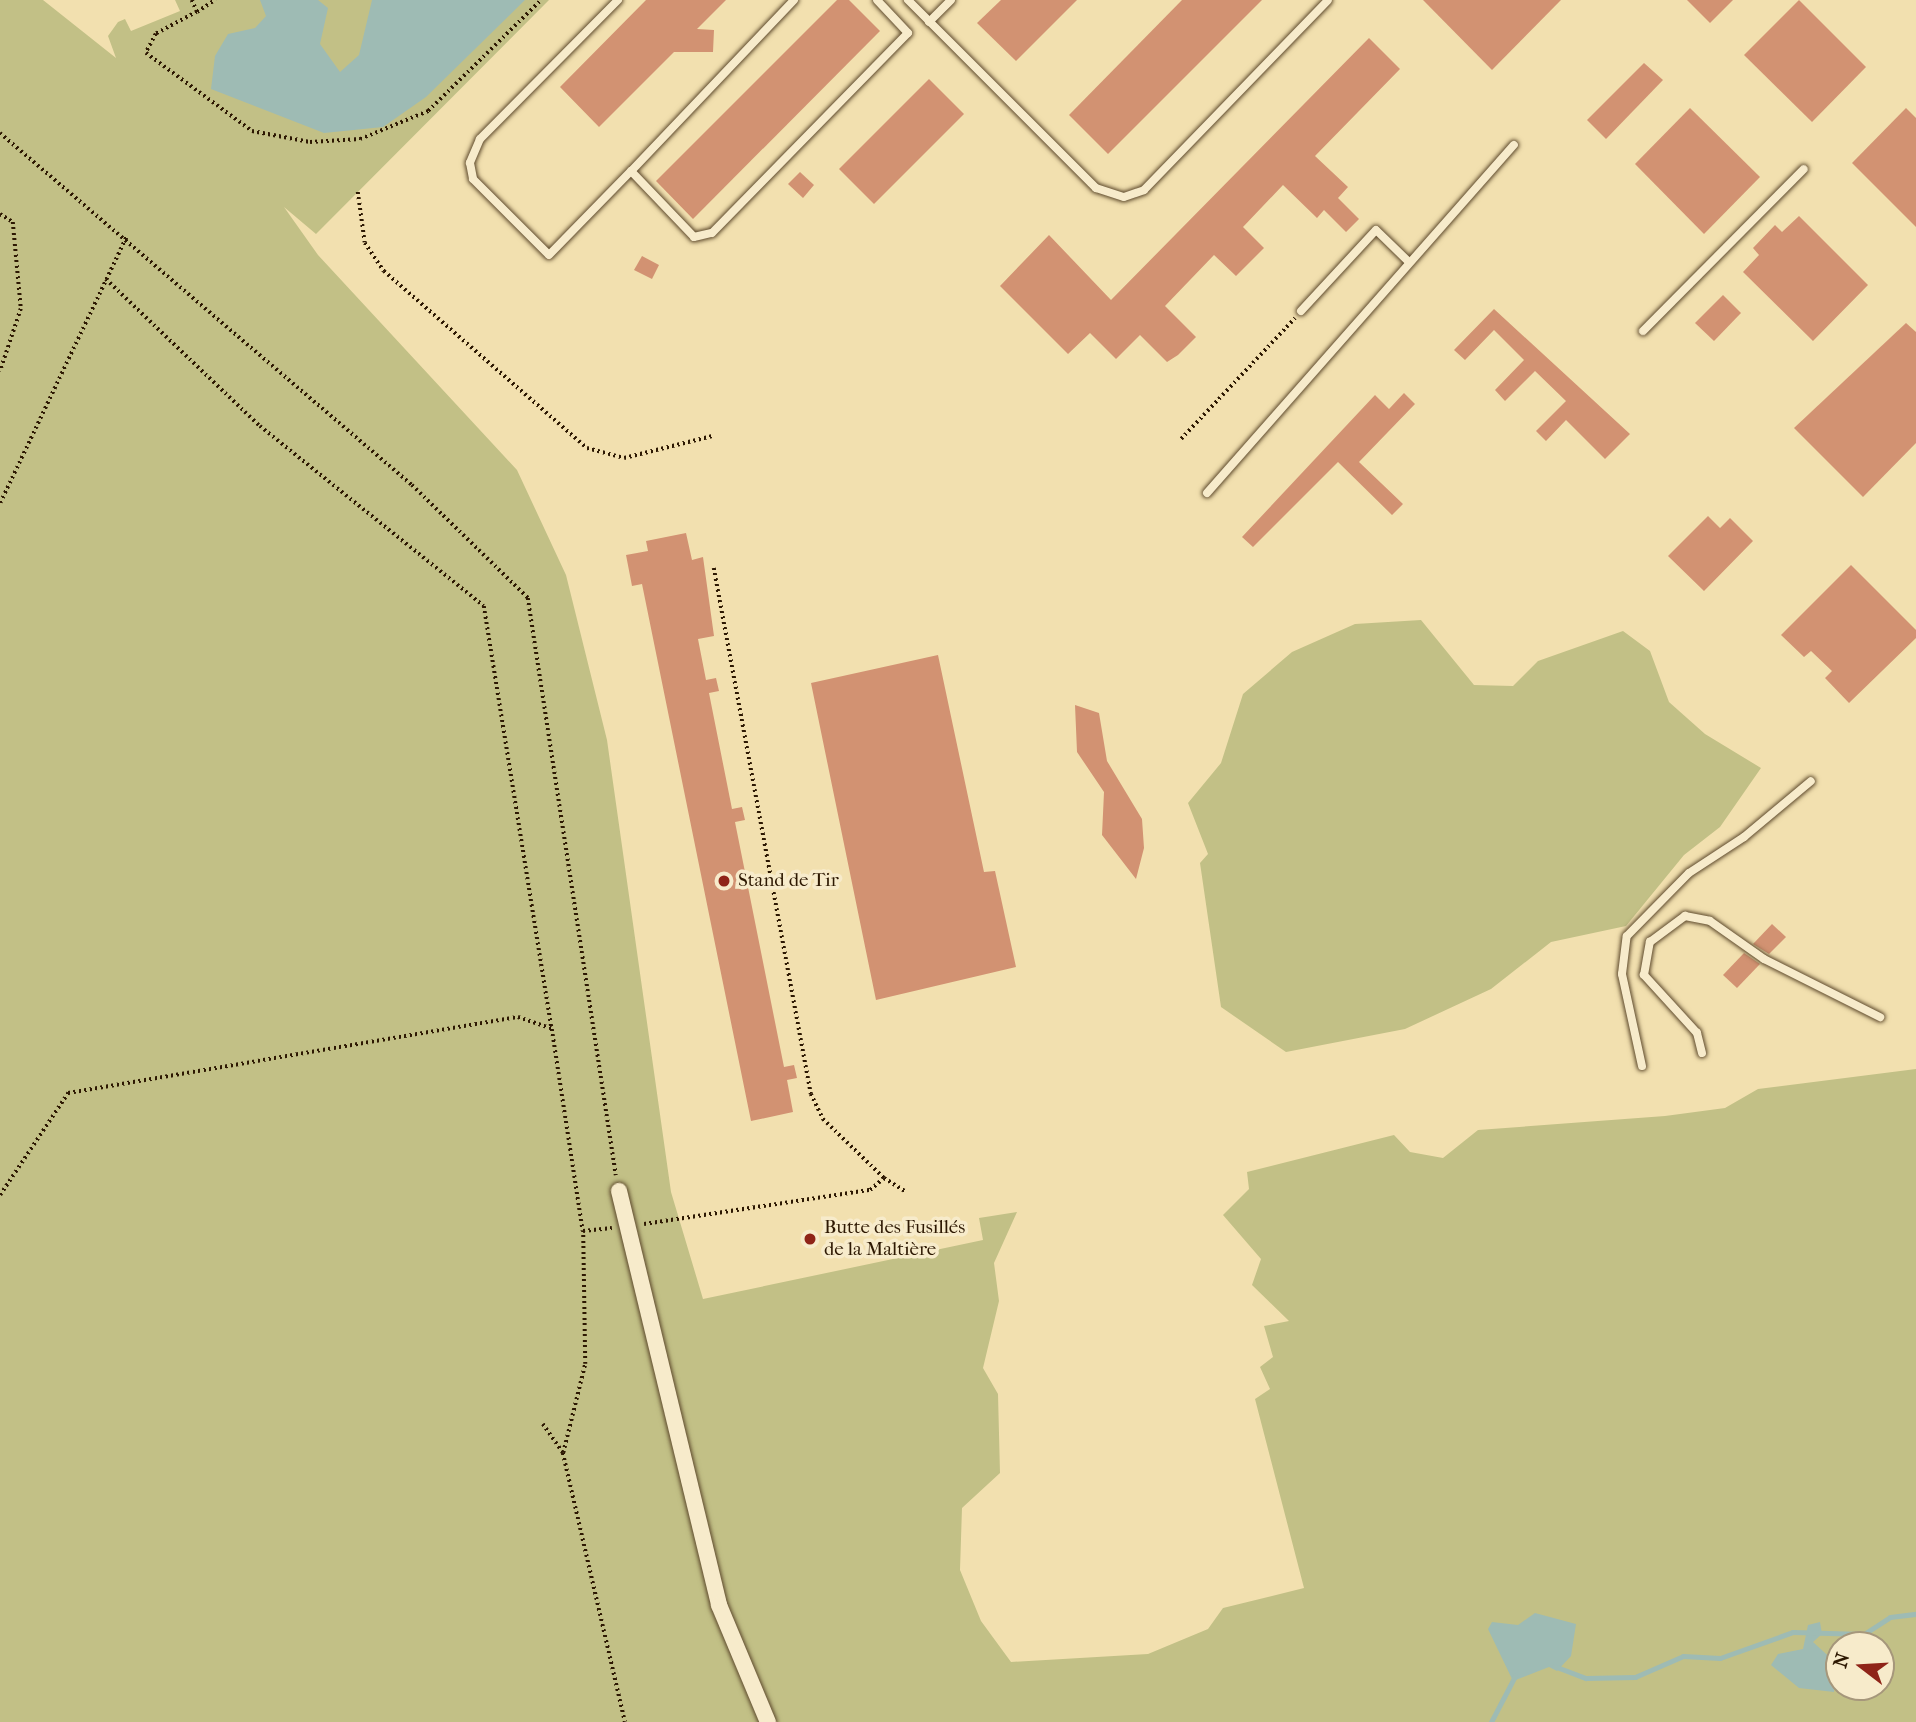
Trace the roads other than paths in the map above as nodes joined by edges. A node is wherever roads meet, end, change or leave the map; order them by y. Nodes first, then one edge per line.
1 (618, 0) edge
2 (794, 0) edge
3 (877, 0) edge
4 (908, 0) edge
5 (951, 0) edge
6 (1328, 0) edge
7 (929, 22) junction
8 (1514, 145) dead end
9 (1804, 169) dead end
10 (631, 171) junction
11 (1409, 262) junction
12 (1301, 311) road end
13 (1643, 331) dead end
14 (1207, 493) dead end
15 (1811, 780) dead end
16 (1881, 1017) dead end
17 (1702, 1053) dead end
18 (1642, 1066) dead end
19 (619, 1191) road end
20 (768, 1722) edge

1 - 10 lane
2 - 10 lane
3 - 10 lane
4 - 7 lane
5 - 7 lane
6 - 7 lane
8 - 11 lane
9 - 13 lane
11 - 12 lane
11 - 14 lane
15 - 18 lane
16 - 17 lane
19 - 20 street

